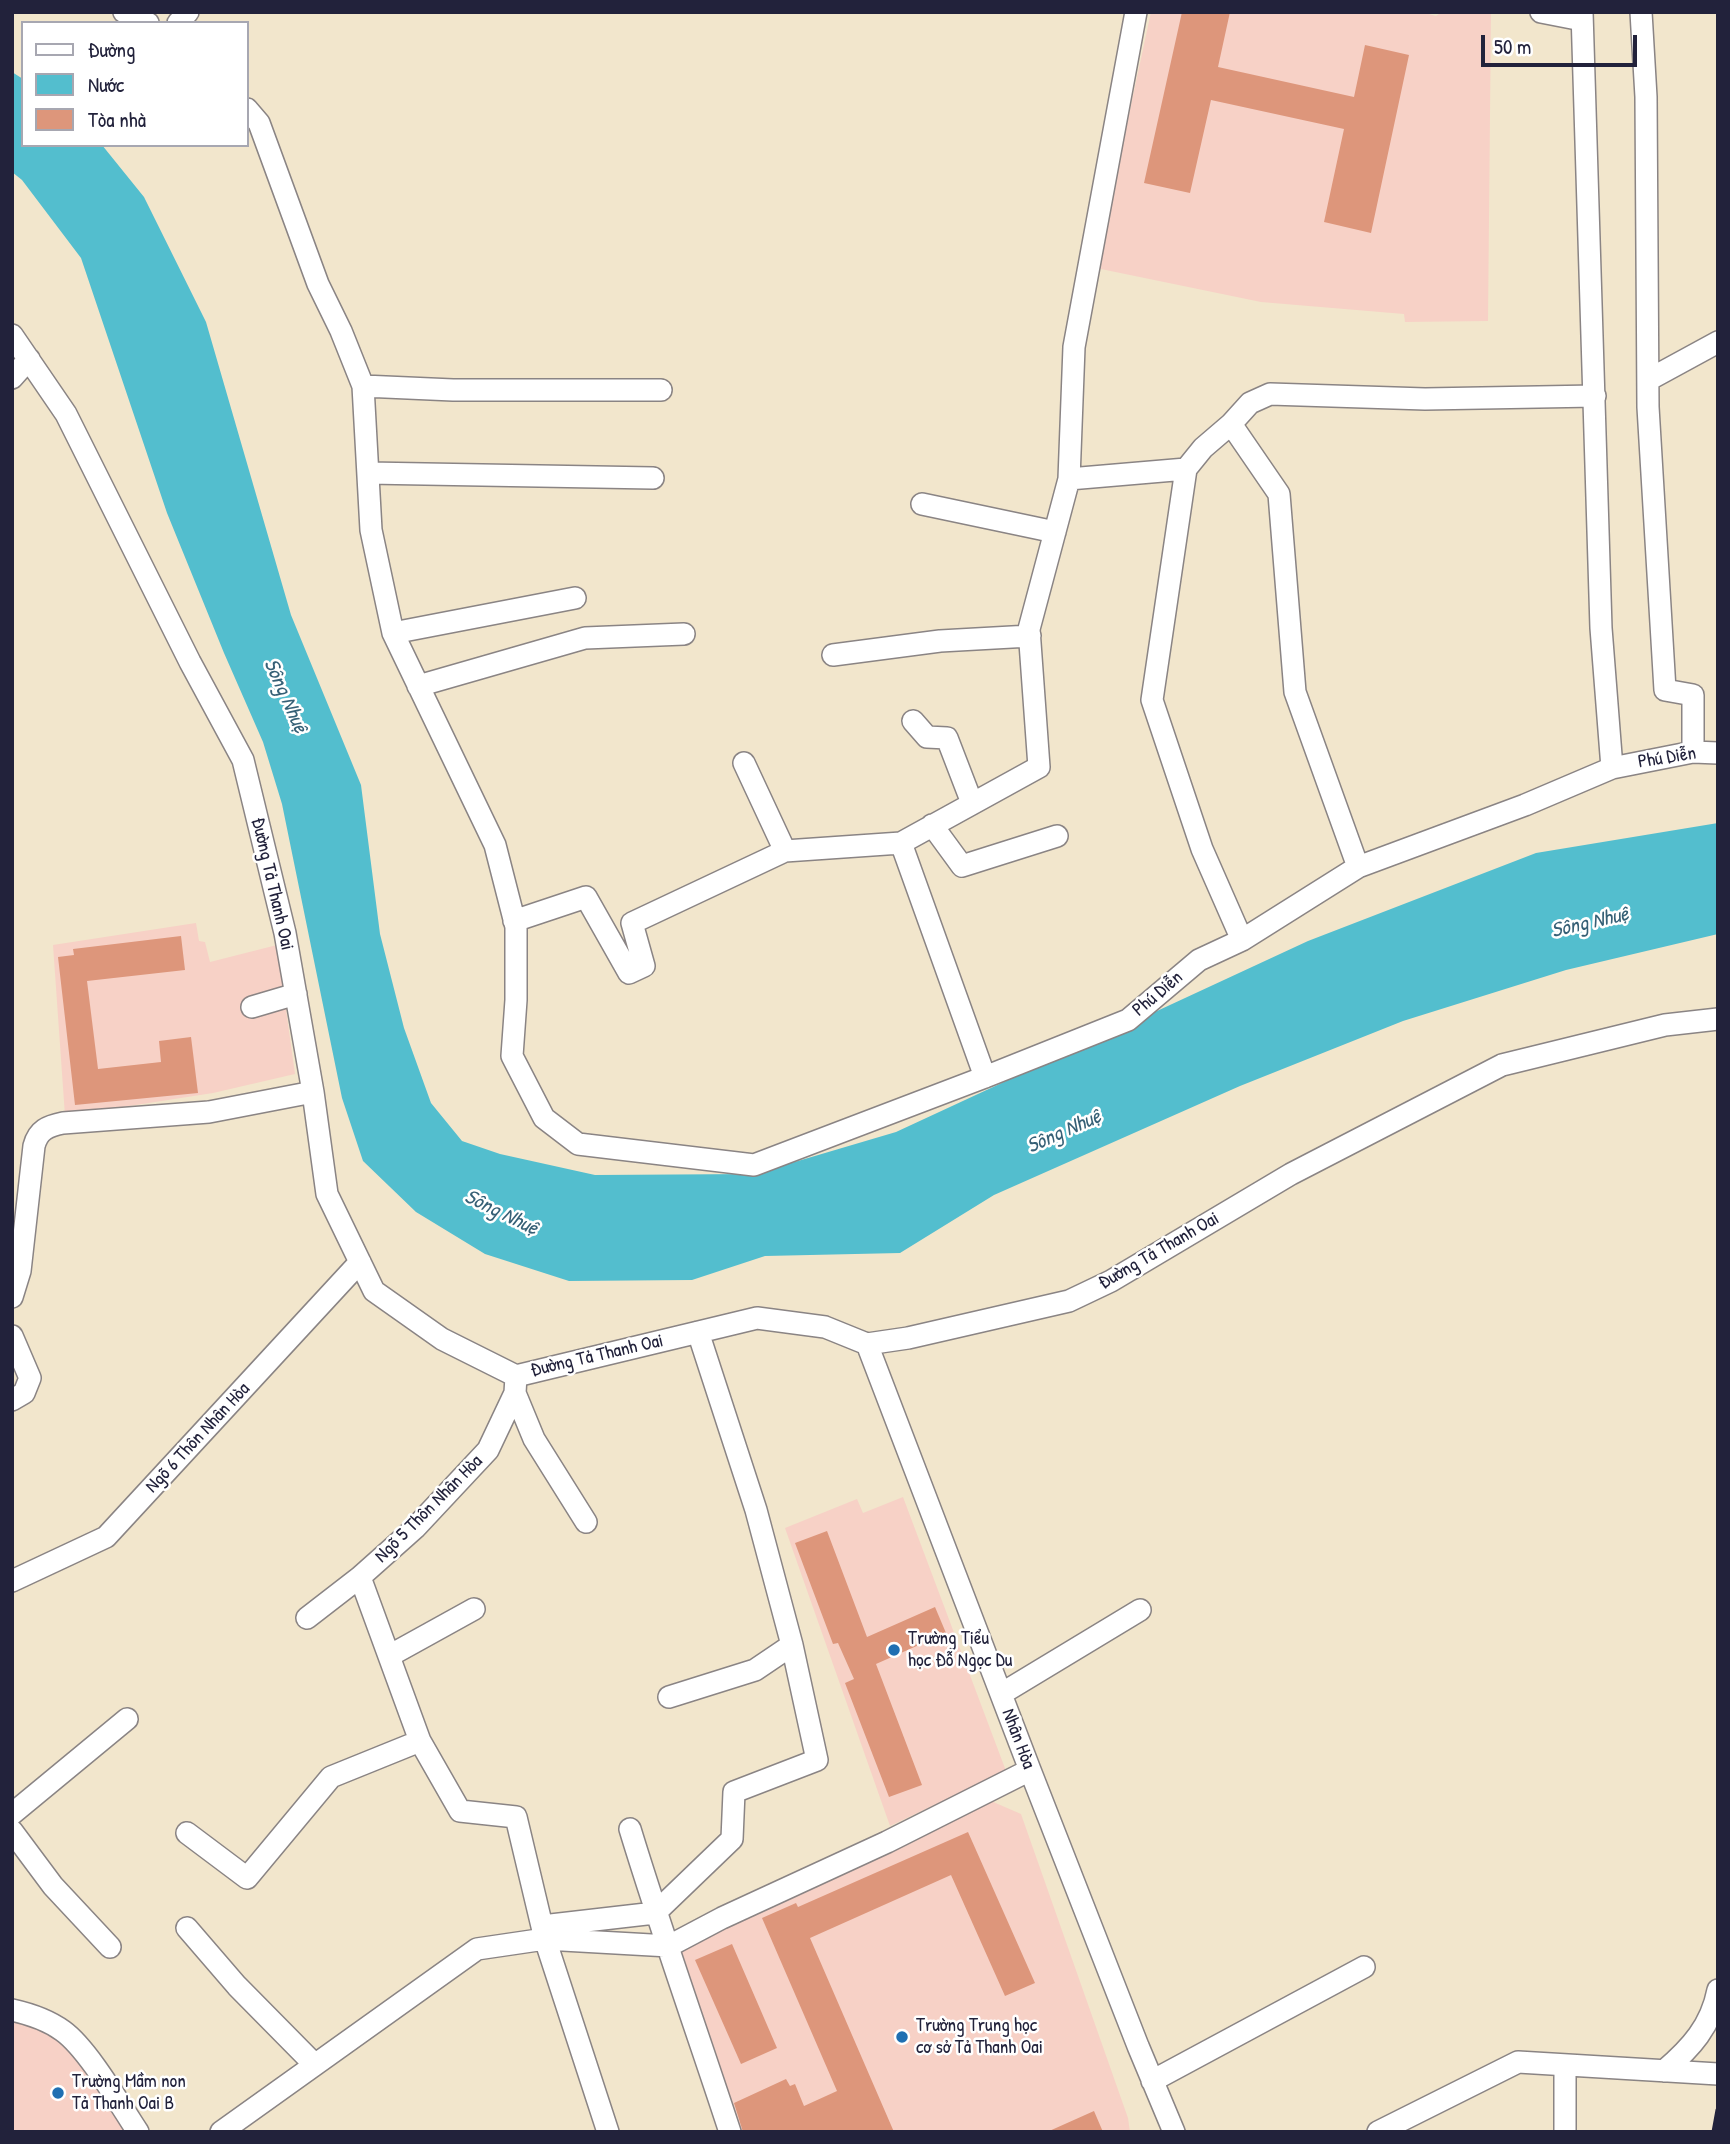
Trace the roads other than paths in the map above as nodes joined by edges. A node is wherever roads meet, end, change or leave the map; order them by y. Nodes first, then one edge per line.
1 (124, 12) edge
2 (1136, 12) edge
3 (1541, 12) edge
4 (1641, 12) edge
5 (1582, 16) edge
6 (144, 21) edge
7 (248, 110) edge
8 (12, 335) edge
9 (1718, 342) edge
10 (29, 359) junction
11 (12, 378) edge
12 (1650, 379) junction
13 (363, 386) junction
14 (661, 390) dead end
15 (1594, 396) junction
16 (1231, 424) junction
17 (1186, 469) junction
18 (368, 473) junction
19 (653, 478) dead end
20 (1069, 479) junction
21 (922, 504) dead end
22 (1055, 533) junction
23 (575, 598) dead end
24 (393, 633) junction
25 (684, 634) dead end
26 (1030, 636) junction
27 (833, 655) dead end
28 (418, 686) junction
29 (913, 721) dead end
30 (1693, 752) junction
31 (1718, 753) edge
32 (744, 763) dead end
33 (1612, 768) junction
34 (972, 803) junction
35 (932, 825) junction
36 (1057, 836) dead end
37 (901, 843) junction
38 (785, 851) junction
39 (1358, 867) junction
40 (514, 921) junction
41 (1242, 940) junction
42 (296, 994) junction
43 (252, 1007) dead end
44 (1718, 1019) edge
45 (985, 1077) junction
46 (313, 1092) junction
47 (360, 1262) junction
48 (12, 1297) edge
49 (698, 1332) junction
50 (12, 1336) edge
51 (867, 1344) junction
52 (515, 1384) junction
53 (12, 1400) edge
54 (586, 1522) dead end
55 (360, 1577) junction
56 (12, 1581) edge
57 (474, 1609) dead end
58 (1140, 1610) dead end
59 (307, 1618) dead end
60 (792, 1645) junction
61 (389, 1656) junction
62 (1000, 1693) junction
63 (669, 1697) dead end
64 (127, 1719) dead end
65 (420, 1741) junction
66 (1030, 1770) junction
67 (12, 1814) edge
68 (630, 1829) dead end
69 (12, 1831) edge
70 (187, 1833) dead end
71 (655, 1913) junction
72 (187, 1928) dead end
73 (543, 1933) junction
74 (669, 1946) junction
75 (110, 1947) dead end
76 (1364, 1967) dead end
77 (1718, 1990) edge
78 (12, 2010) edge
79 (314, 2064) junction
80 (1566, 2065) junction
81 (1664, 2071) junction
82 (1718, 2074) edge
83 (1152, 2081) junction
84 (138, 2132) edge
85 (221, 2132) edge
86 (608, 2132) edge
87 (730, 2132) edge
88 (1174, 2132) edge
89 (1378, 2132) edge
90 (1565, 2132) edge

1 - 6 street
2 - 20 street
3 - 5 street
4 - 12 street
5 - 15 street
7 - 13 street
8 - 10 street, Đường Tả Thanh Oai
9 - 12 street
10 - 11 street
10 - 42 street, Đường Tả Thanh Oai
12 - 30 street
13 - 14 street
13 - 18 street
15 - 16 street
15 - 33 street
16 - 17 street
16 - 39 street
17 - 20 street
17 - 41 street
18 - 19 street
18 - 24 street
20 - 22 street
21 - 22 street
22 - 26 street
23 - 24 street
24 - 28 street
25 - 28 street
26 - 27 street
26 - 34 street
28 - 40 street
29 - 34 street
30 - 31 street, Phú Diễn
30 - 33 street, Phú Diễn
32 - 38 street
33 - 39 street, Phú Diễn
34 - 35 street
35 - 36 street
35 - 37 street
37 - 38 street
37 - 45 street
38 - 40 street
39 - 41 street, Phú Diễn
40 - 45 street, Phú Diễn
41 - 45 street, Phú Diễn
42 - 43 street
42 - 46 street, Đường Tả Thanh Oai
44 - 51 street, Đường Tả Thanh Oai
46 - 47 street, Đường Tả Thanh Oai
46 - 48 street
47 - 52 street, Đường Tả Thanh Oai
47 - 56 street, Ngõ 6 Thôn Nhân Hòa
49 - 51 street, Đường Tả Thanh Oai
49 - 52 street, Đường Tả Thanh Oai
49 - 60 street
50 - 53 street
51 - 62 street, Nhân Hòa
52 - 54 street
52 - 55 street, Ngõ 5 Thôn Nhân Hòa
55 - 59 street, Ngõ 5 Thôn Nhân Hòa
55 - 61 street
57 - 61 street
58 - 62 street
60 - 63 street
60 - 71 street
61 - 65 street
62 - 66 street, Nhân Hòa
64 - 67 street
65 - 70 street
65 - 73 street
66 - 74 street
66 - 83 street, Nhân Hòa
68 - 71 street
69 - 75 street
71 - 73 street
71 - 74 street
72 - 79 street
73 - 74 street
73 - 79 street
73 - 86 street
74 - 87 street
76 - 83 street
77 - 81 street
78 - 84 street
79 - 85 street
80 - 81 street
80 - 89 street
80 - 90 street
81 - 82 street
83 - 88 street, Nhân Hòa

